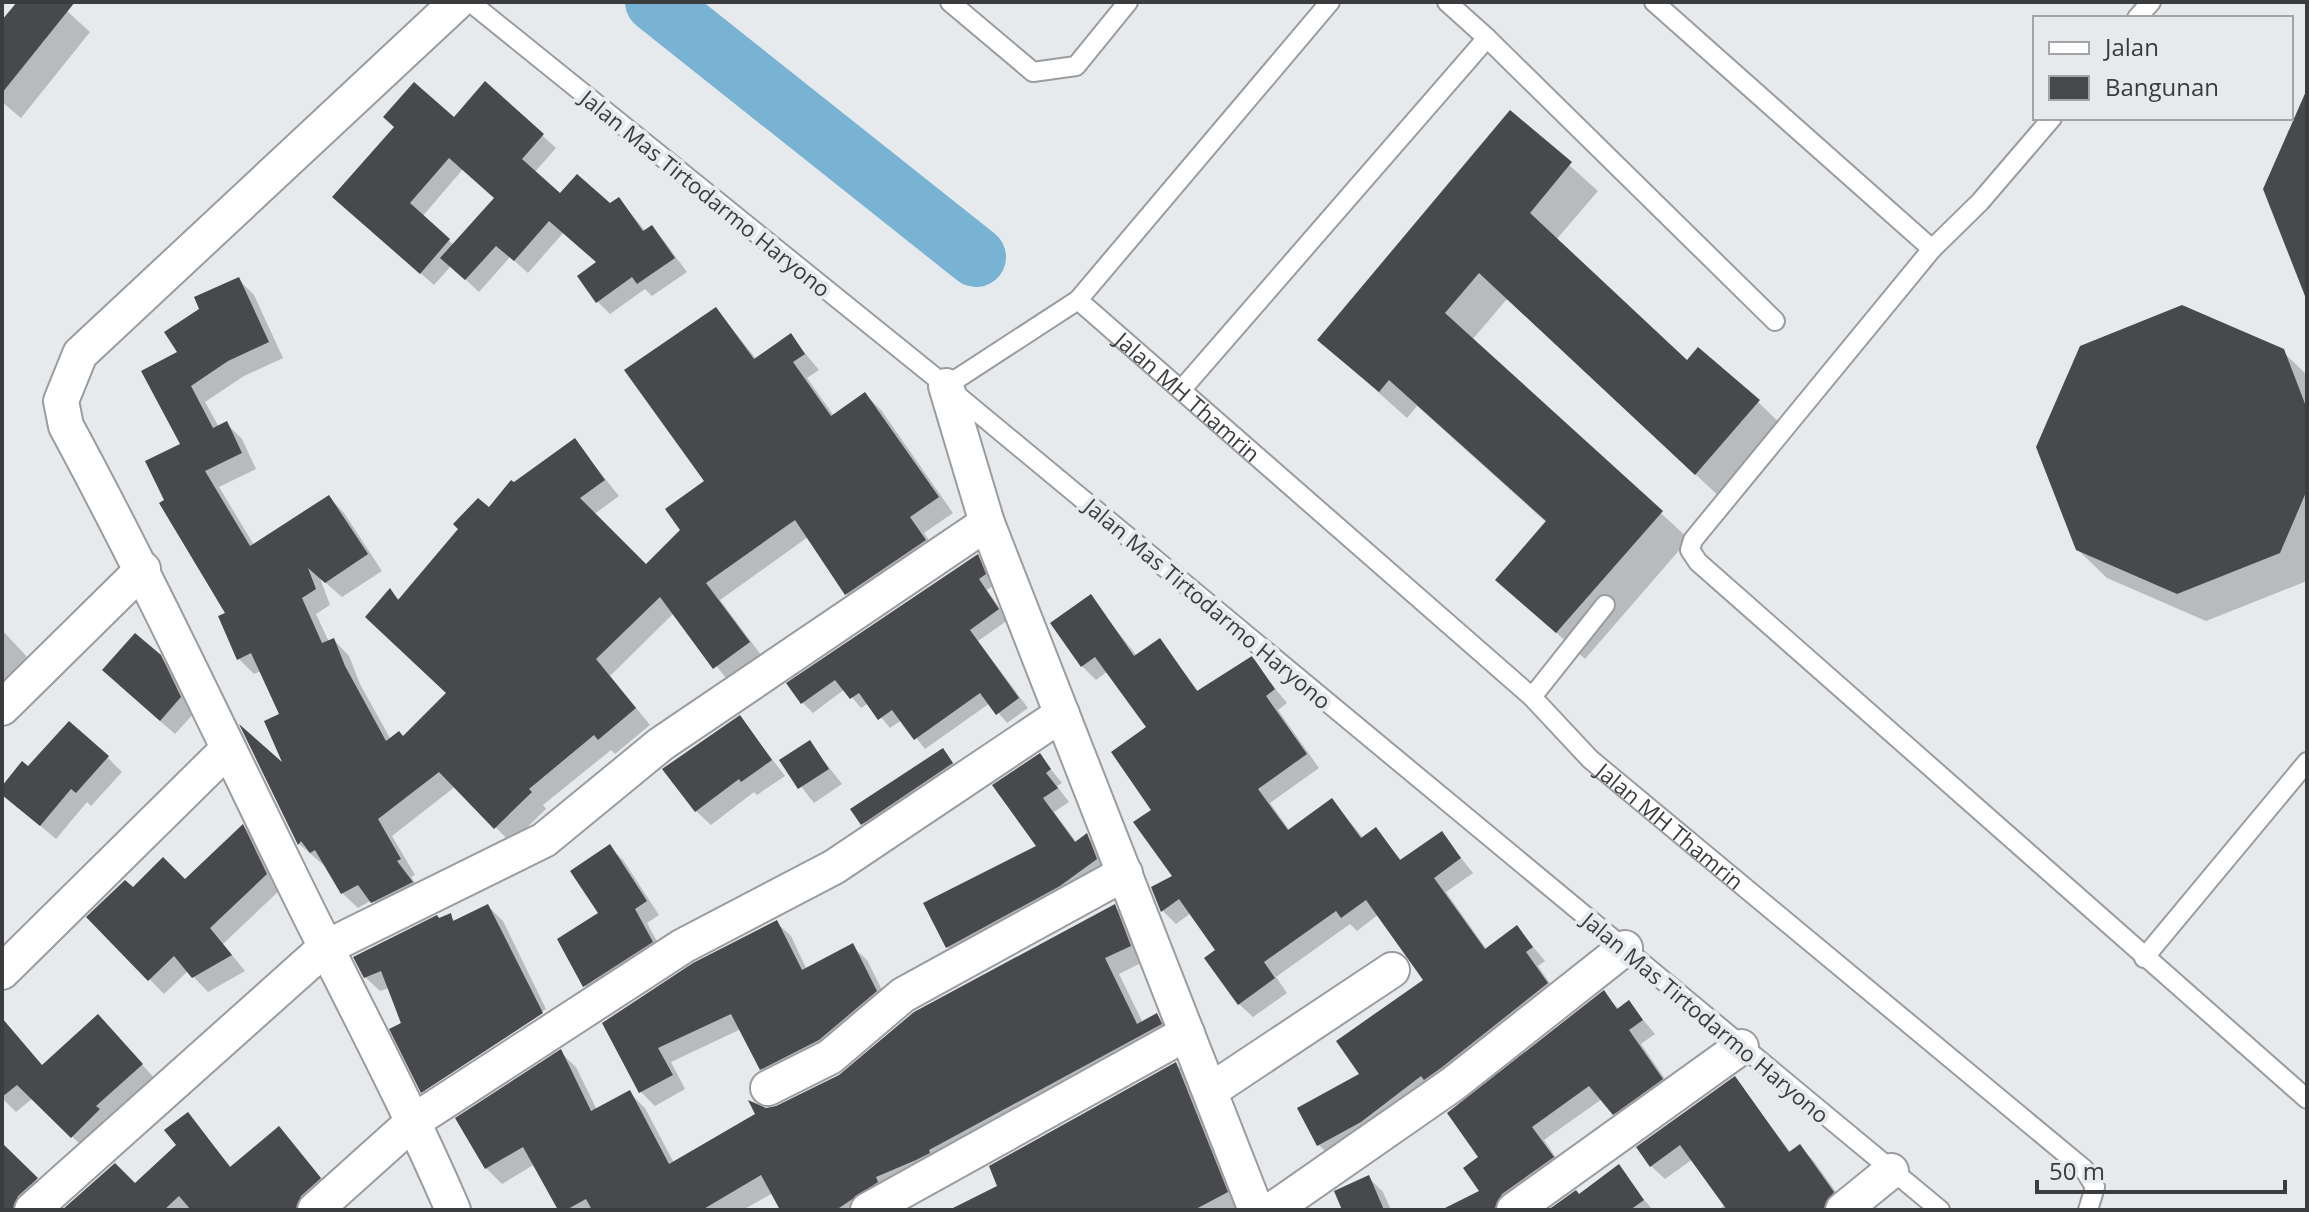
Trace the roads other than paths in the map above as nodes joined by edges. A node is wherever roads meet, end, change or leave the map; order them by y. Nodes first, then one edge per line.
1 (457, 2) edge
2 (470, 2) edge
3 (950, 2) edge
4 (1128, 2) edge
5 (1330, 2) edge
6 (1447, 2) edge
7 (1654, 2) edge
8 (1487, 38) junction
9 (2050, 120) edge
10 (1932, 249) junction
11 (1078, 300) junction
12 (1775, 321) dead end
13 (946, 386) junction
14 (1182, 389) junction
15 (987, 523) junction
16 (143, 569) junction
17 (1605, 605) dead end
18 (1532, 697) junction
19 (2, 708) edge
20 (1062, 714) junction
21 (228, 749) junction
22 (2307, 762) edge
23 (1125, 873) junction
24 (325, 948) junction
25 (1625, 948) junction
26 (2144, 958) junction
27 (1392, 970) dead end
28 (2, 972) edge
29 (1187, 1033) junction
30 (1741, 1047) junction
31 (768, 1088) dead end
32 (1210, 1091) junction
33 (2307, 1099) edge
34 (414, 1121) junction
35 (1891, 1171) junction
36 (32, 1210) edge
37 (315, 1210) edge
38 (453, 1210) edge
39 (868, 1210) edge
40 (1256, 1210) edge
41 (1272, 1210) edge
42 (1514, 1210) edge
43 (1843, 1210) edge
44 (1940, 1210) edge
45 (2088, 1210) edge

1 - 16 street
2 - 13 lane, Jalan Mas Tirtodarmo Haryono
3 - 4 lane
5 - 11 lane
6 - 8 lane
7 - 10 lane
8 - 12 lane
8 - 14 lane
9 - 10 lane
10 - 26 lane
11 - 13 lane
11 - 14 lane, Jalan MH Thamrin
13 - 15 street
13 - 25 lane, Jalan Mas Tirtodarmo Haryono
14 - 18 lane, Jalan MH Thamrin
15 - 20 street
15 - 24 street
16 - 19 street
16 - 21 street
17 - 18 lane
18 - 45 lane, Jalan MH Thamrin
20 - 23 street
20 - 34 street
21 - 24 street
21 - 28 street
22 - 26 lane
23 - 29 street
23 - 31 street
24 - 34 street
24 - 36 street
25 - 30 lane, Jalan Mas Tirtodarmo Haryono
25 - 41 street
26 - 33 lane
27 - 32 street
29 - 32 street
29 - 39 street
30 - 35 lane, Jalan Mas Tirtodarmo Haryono
30 - 42 street
32 - 40 street
34 - 37 street
34 - 38 street
35 - 43 street
35 - 44 lane, Jalan Mas Tirtodarmo Haryono

